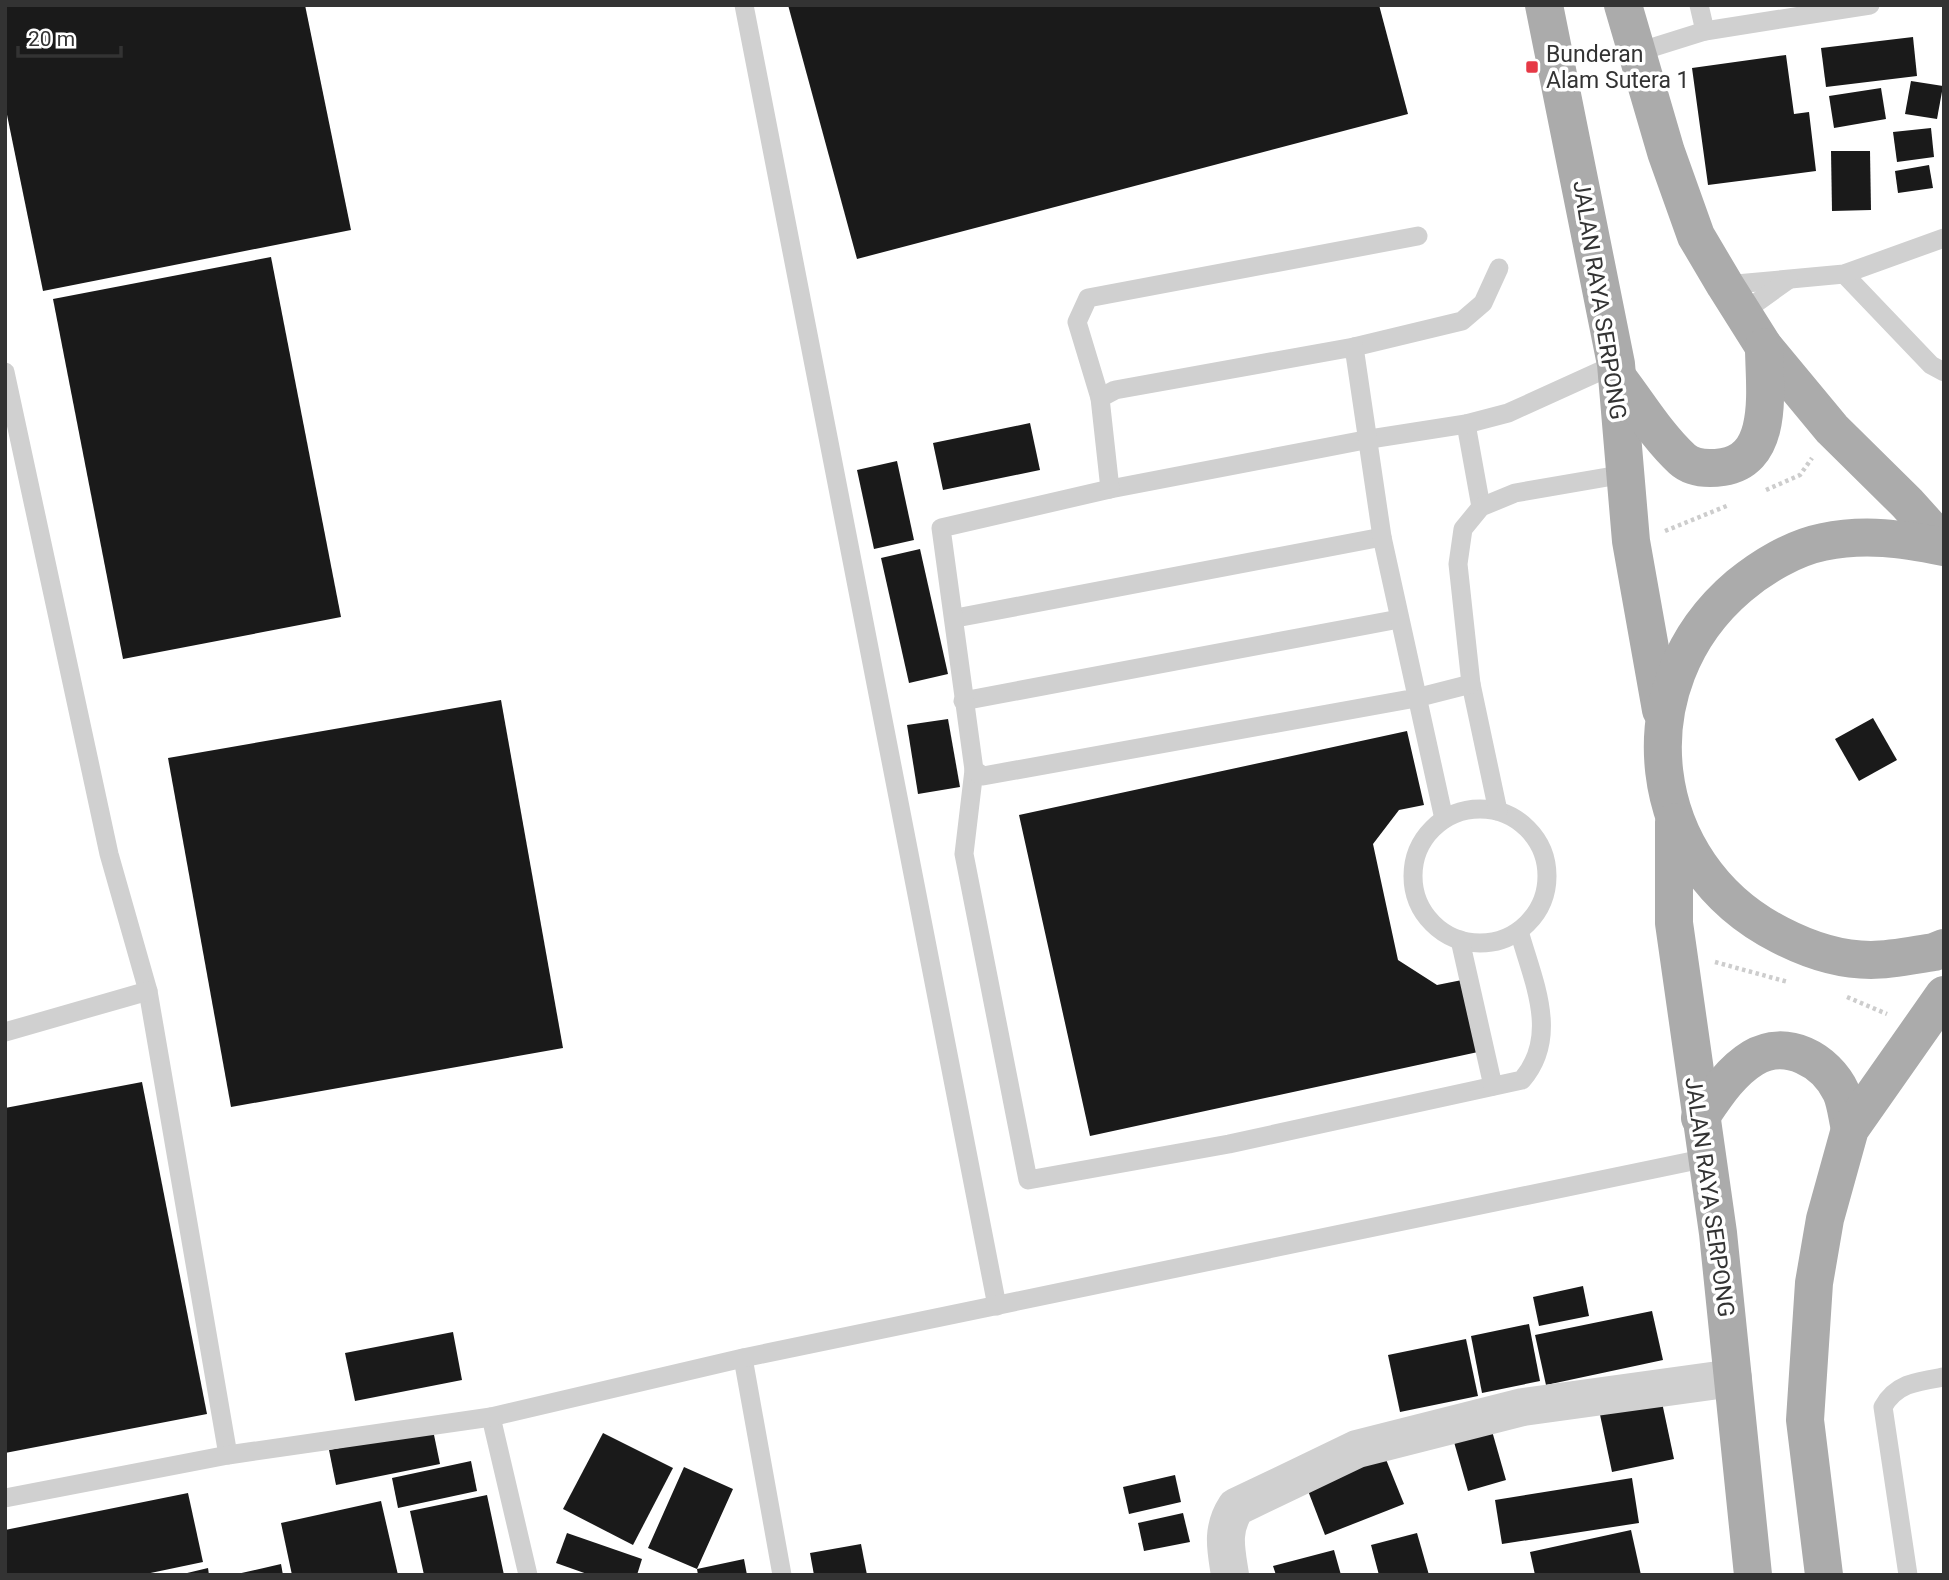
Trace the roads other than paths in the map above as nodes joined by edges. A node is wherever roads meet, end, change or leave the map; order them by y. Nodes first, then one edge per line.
1 (744, 5) edge
2 (1544, 5) edge
3 (1623, 5) edge
4 (1699, 5) edge
5 (1870, 5) edge
6 (1704, 31) junction
7 (1638, 52) junction
8 (1418, 236) dead end
9 (1944, 238) edge
10 (1499, 268) dead end
11 (1844, 274) junction
12 (1789, 279) junction
13 (1734, 299) junction
14 (1354, 347) junction
15 (1764, 347) junction
16 (1617, 371) junction
17 (5, 372) edge
18 (1944, 372) edge
19 (1100, 398) junction
20 (1466, 424) junction
21 (1370, 439) junction
22 (1625, 474) junction
23 (1110, 489) junction
24 (1481, 507) junction
25 (1382, 537) junction
26 (1944, 546) edge
27 (956, 618) junction
28 (1399, 619) junction
29 (1471, 684) junction
30 (1416, 698) junction
31 (963, 701) junction
32 (1663, 722) junction
33 (974, 770) junction
34 (1498, 811) junction
35 (1444, 819) junction
36 (1674, 819) junction
37 (1519, 931) junction
38 (1460, 940) junction
39 (1944, 948) edge
40 (148, 991) junction
41 (1944, 995) edge
42 (5, 1032) edge
43 (1493, 1086) junction
44 (1700, 1118) junction
45 (1850, 1129) junction
46 (1707, 1158) junction
47 (997, 1306) junction
48 (743, 1358) junction
49 (1944, 1377) edge
50 (1733, 1378) junction
51 (491, 1417) junction
52 (228, 1455) junction
53 (5, 1498) edge
54 (528, 1575) edge
55 (782, 1575) edge
56 (1230, 1575) edge
57 (1753, 1575) edge
58 (1824, 1575) edge
59 (1908, 1575) edge

1 - 47 lane
2 - 16 main road, JALAN RAYA SERPONG
3 - 7 main road
4 - 6 lane
5 - 6 lane
6 - 7 lane
7 - 13 main road
8 - 19 lane
9 - 11 lane
10 - 14 lane
11 - 12 lane
11 - 18 lane
12 - 13 lane
12 - 13 lane
13 - 15 main road
14 - 19 lane
14 - 21 lane
15 - 16 main road
15 - 26 main road
16 - 20 lane
16 - 22 main road, JALAN RAYA SERPONG
17 - 40 lane
19 - 23 lane
20 - 21 lane
20 - 24 lane
21 - 23 lane
21 - 25 lane
22 - 24 lane
22 - 32 main road, JALAN RAYA SERPONG
23 - 27 lane
24 - 29 lane
25 - 27 lane
25 - 28 lane
26 - 32 main road
27 - 31 lane
28 - 30 lane
28 - 31 lane
29 - 30 lane
29 - 34 lane
30 - 33 lane
30 - 35 lane
31 - 33 lane
32 - 36 main road
33 - 43 lane
34 - 35 lane
34 - 37 lane
35 - 38 lane
36 - 39 main road
36 - 44 main road, JALAN RAYA SERPONG
37 - 38 lane
37 - 43 lane
38 - 43 lane
40 - 42 lane
40 - 52 lane
41 - 45 main road
44 - 45 main road
44 - 46 main road, JALAN RAYA SERPONG
45 - 58 main road
46 - 47 lane
46 - 50 main road, JALAN RAYA SERPONG
47 - 48 lane
48 - 51 lane
48 - 55 lane
49 - 59 lane
50 - 56 street
50 - 57 main road, JALAN RAYA SERPONG
51 - 52 lane
51 - 54 lane
52 - 53 lane

